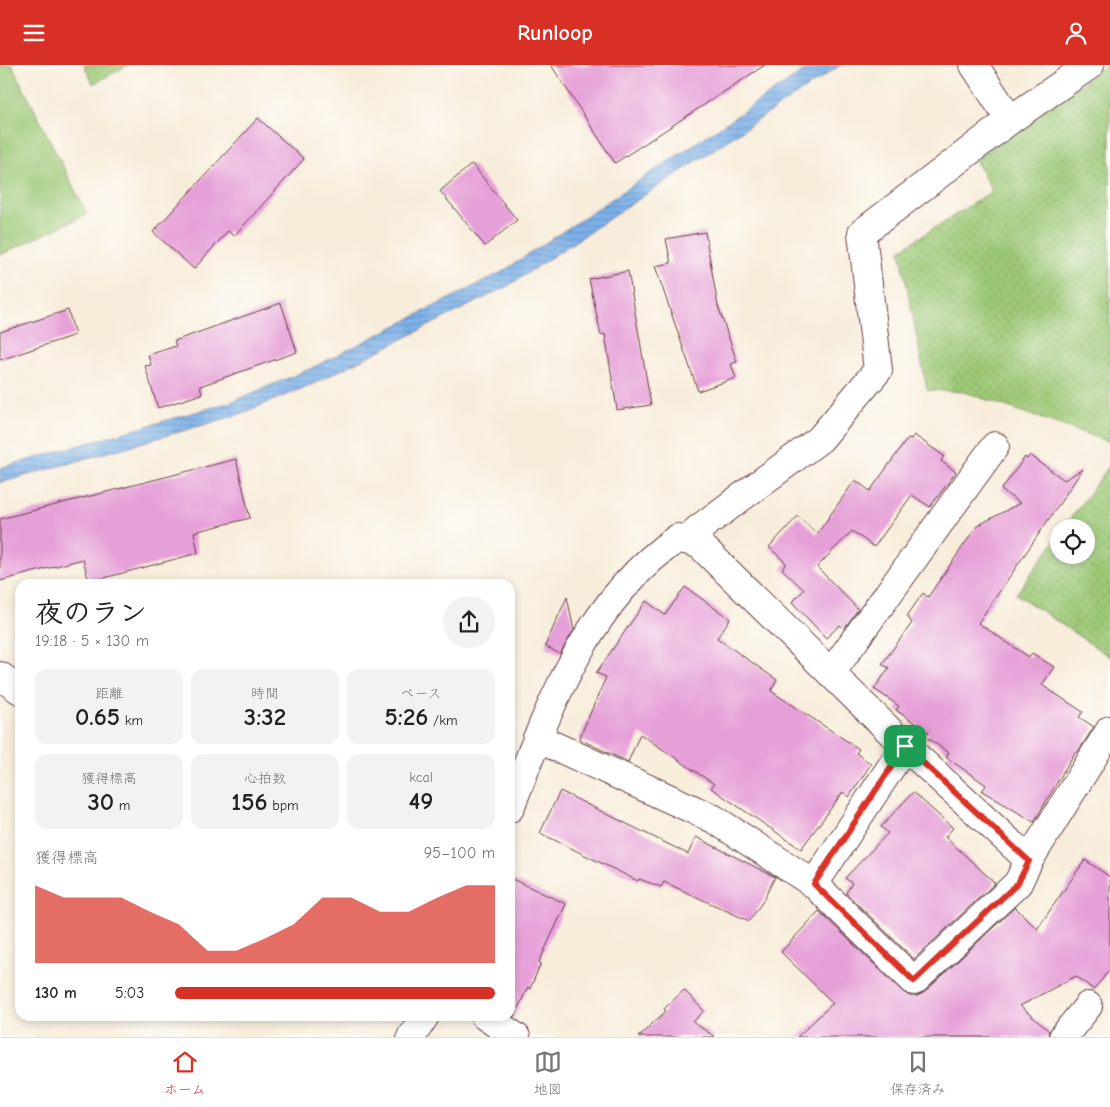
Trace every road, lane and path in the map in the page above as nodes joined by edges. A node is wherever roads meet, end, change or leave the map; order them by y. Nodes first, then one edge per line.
1 (974, 65) edge
2 (1090, 65) edge
3 (1010, 120) junction
4 (995, 446) dead end
5 (699, 544) junction
6 (831, 673) junction
7 (0, 675) edge
8 (15, 686) edge
9 (1110, 730) edge
10 (537, 738) junction
11 (905, 746) junction
12 (515, 795) edge
13 (1029, 861) junction
14 (814, 884) junction
15 (1088, 1006) dead end
16 (421, 1021) edge
17 (492, 1021) edge
18 (411, 1037) edge
19 (516, 1037) edge
20 (1063, 1037) edge

1 - 3 street
2 - 3 street
3 - 5 street
4 - 6 street
5 - 6 street
5 - 10 street
6 - 11 street
7 - 8 street
9 - 13 street
10 - 12 street
10 - 14 street
11 - 13 street
11 - 14 street
13 - 14 street
15 - 20 street
16 - 18 street
17 - 19 street

